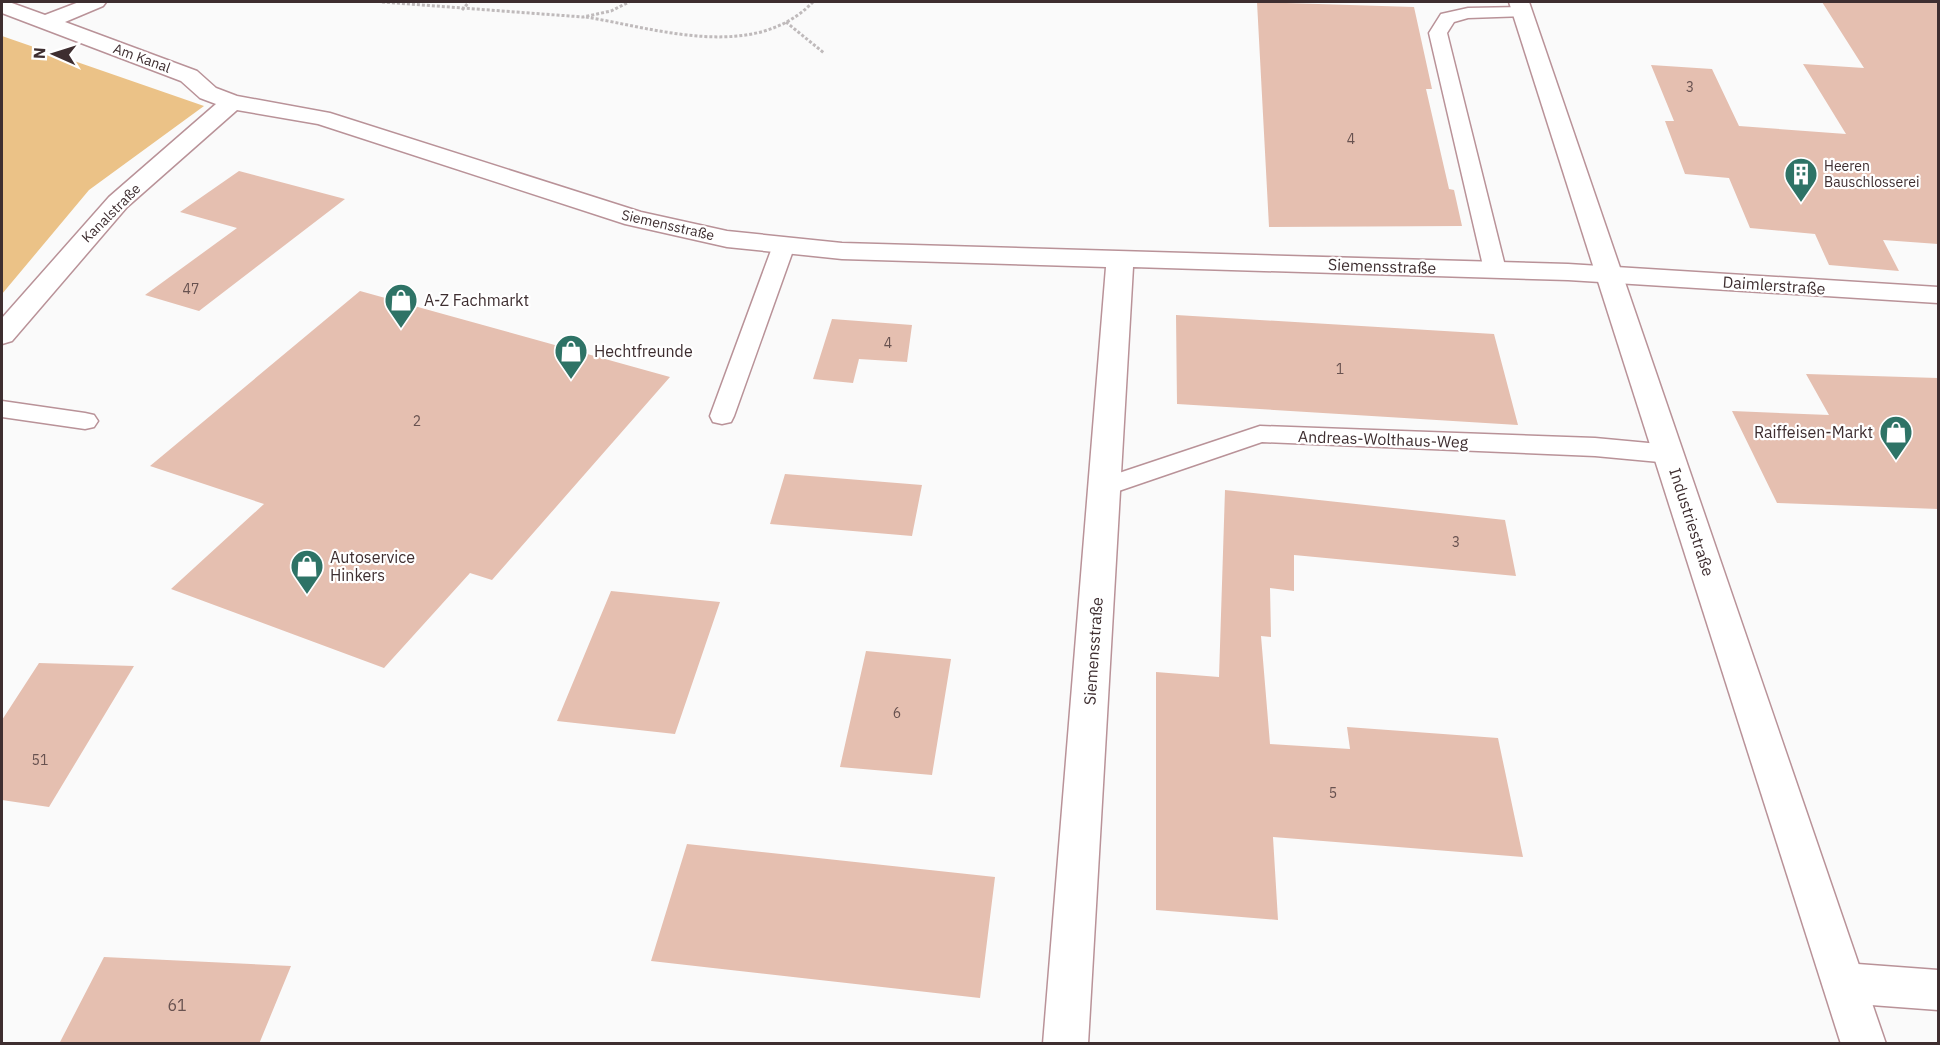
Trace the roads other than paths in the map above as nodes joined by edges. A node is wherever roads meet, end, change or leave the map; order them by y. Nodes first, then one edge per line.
1 (96, 2) edge
2 (2, 6) edge
3 (1521, 7) edge
4 (46, 22) junction
5 (232, 102) junction
6 (784, 244) junction
7 (1120, 258) junction
8 (1495, 270) junction
9 (1609, 274) junction
10 (1938, 295) edge
11 (2, 335) edge
12 (2, 409) edge
13 (722, 416) dead end
14 (85, 421) dead end
15 (1671, 454) junction
16 (1104, 487) junction
17 (1844, 983) junction
18 (1938, 990) edge
19 (1065, 1044) edge
20 (1864, 1044) edge

1 - 4 street
2 - 4 street, Am Kanal
3 - 8 lane
3 - 9 street, Industriestraße
4 - 5 street, Am Kanal
5 - 6 street, Siemensstraße
5 - 11 street, Kanalstraße
6 - 7 street, Siemensstraße
6 - 13 lane
7 - 8 street, Siemensstraße
7 - 16 street, Siemensstraße
8 - 9 street, Siemensstraße
9 - 10 street, Daimlerstraße
9 - 15 street, Industriestraße
12 - 14 lane
15 - 16 lane, Andreas-Wolthaus-Weg
15 - 17 street, Industriestraße
16 - 19 street, Siemensstraße
17 - 18 street
17 - 20 street, Industriestraße

